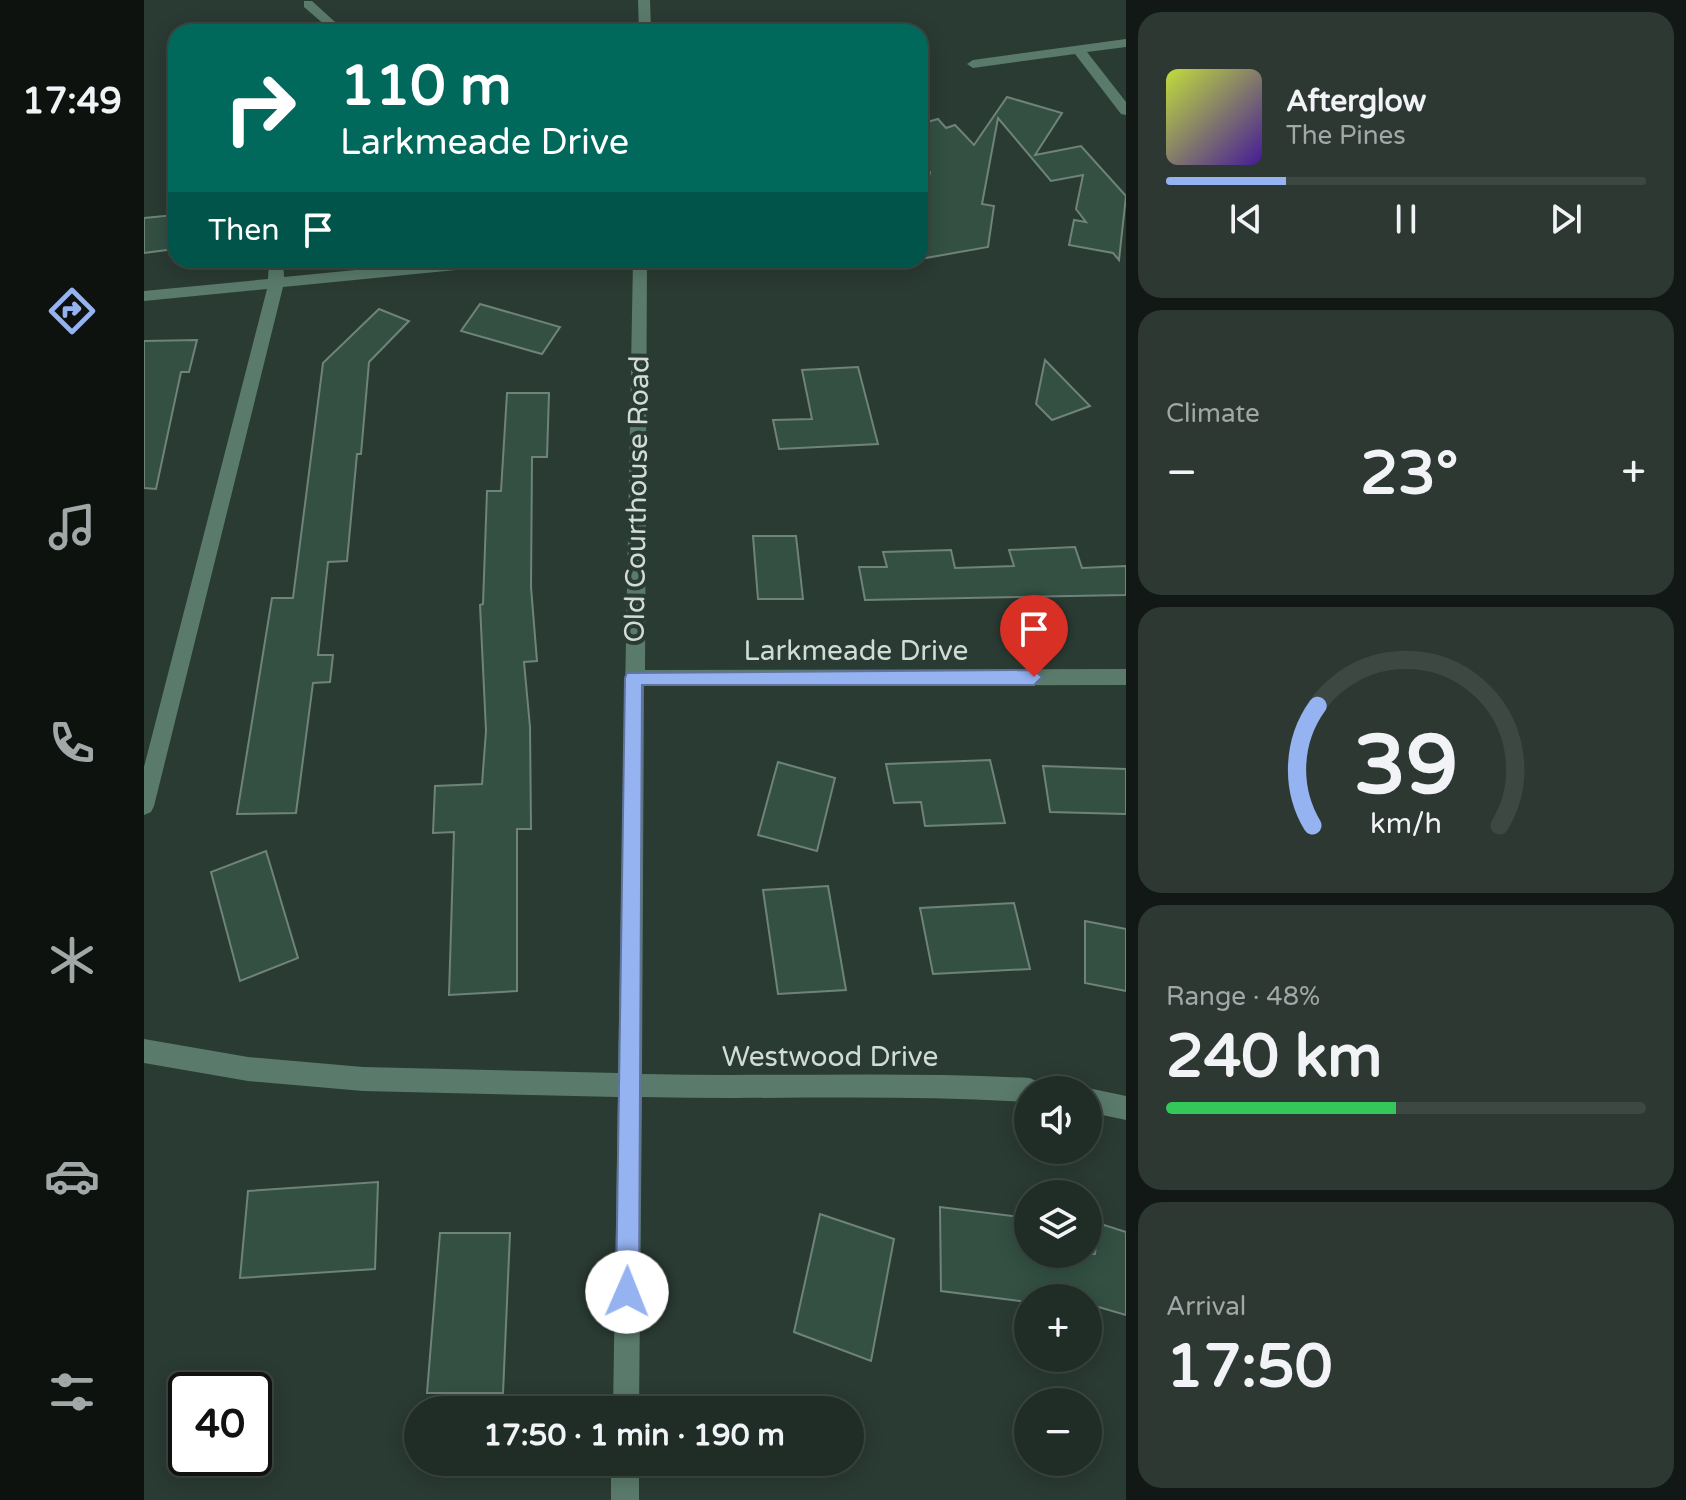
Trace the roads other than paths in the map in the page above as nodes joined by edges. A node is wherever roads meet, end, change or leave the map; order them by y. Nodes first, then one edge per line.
1 (644, 0) edge
2 (308, 4) dead end
3 (331, 24) edge
4 (645, 24) edge
5 (1126, 43) edge
6 (1078, 49) junction
7 (973, 64) dead end
8 (1126, 111) edge
9 (276, 268) edge
10 (427, 268) edge
11 (640, 268) edge
12 (276, 283) junction
13 (144, 296) edge
14 (1126, 677) edge
15 (633, 678) junction
16 (144, 806) edge
17 (144, 1051) edge
18 (630, 1084) junction
19 (1014, 1089) edge
20 (1102, 1103) edge
21 (1126, 1108) edge
22 (626, 1396) edge
23 (625, 1476) edge
24 (625, 1500) edge

1 - 4 street
2 - 3 street
5 - 6 street
6 - 7 street
6 - 8 street
9 - 12 street
10 - 12 street
11 - 15 street, Old Courthouse Road
12 - 13 street
12 - 16 street
14 - 15 street, Larkmeade Drive
15 - 18 street, Old Courthouse Road
17 - 18 street, Westwood Drive
18 - 19 street, Westwood Drive
18 - 22 street, Old Courthouse Road
20 - 21 street
23 - 24 street

